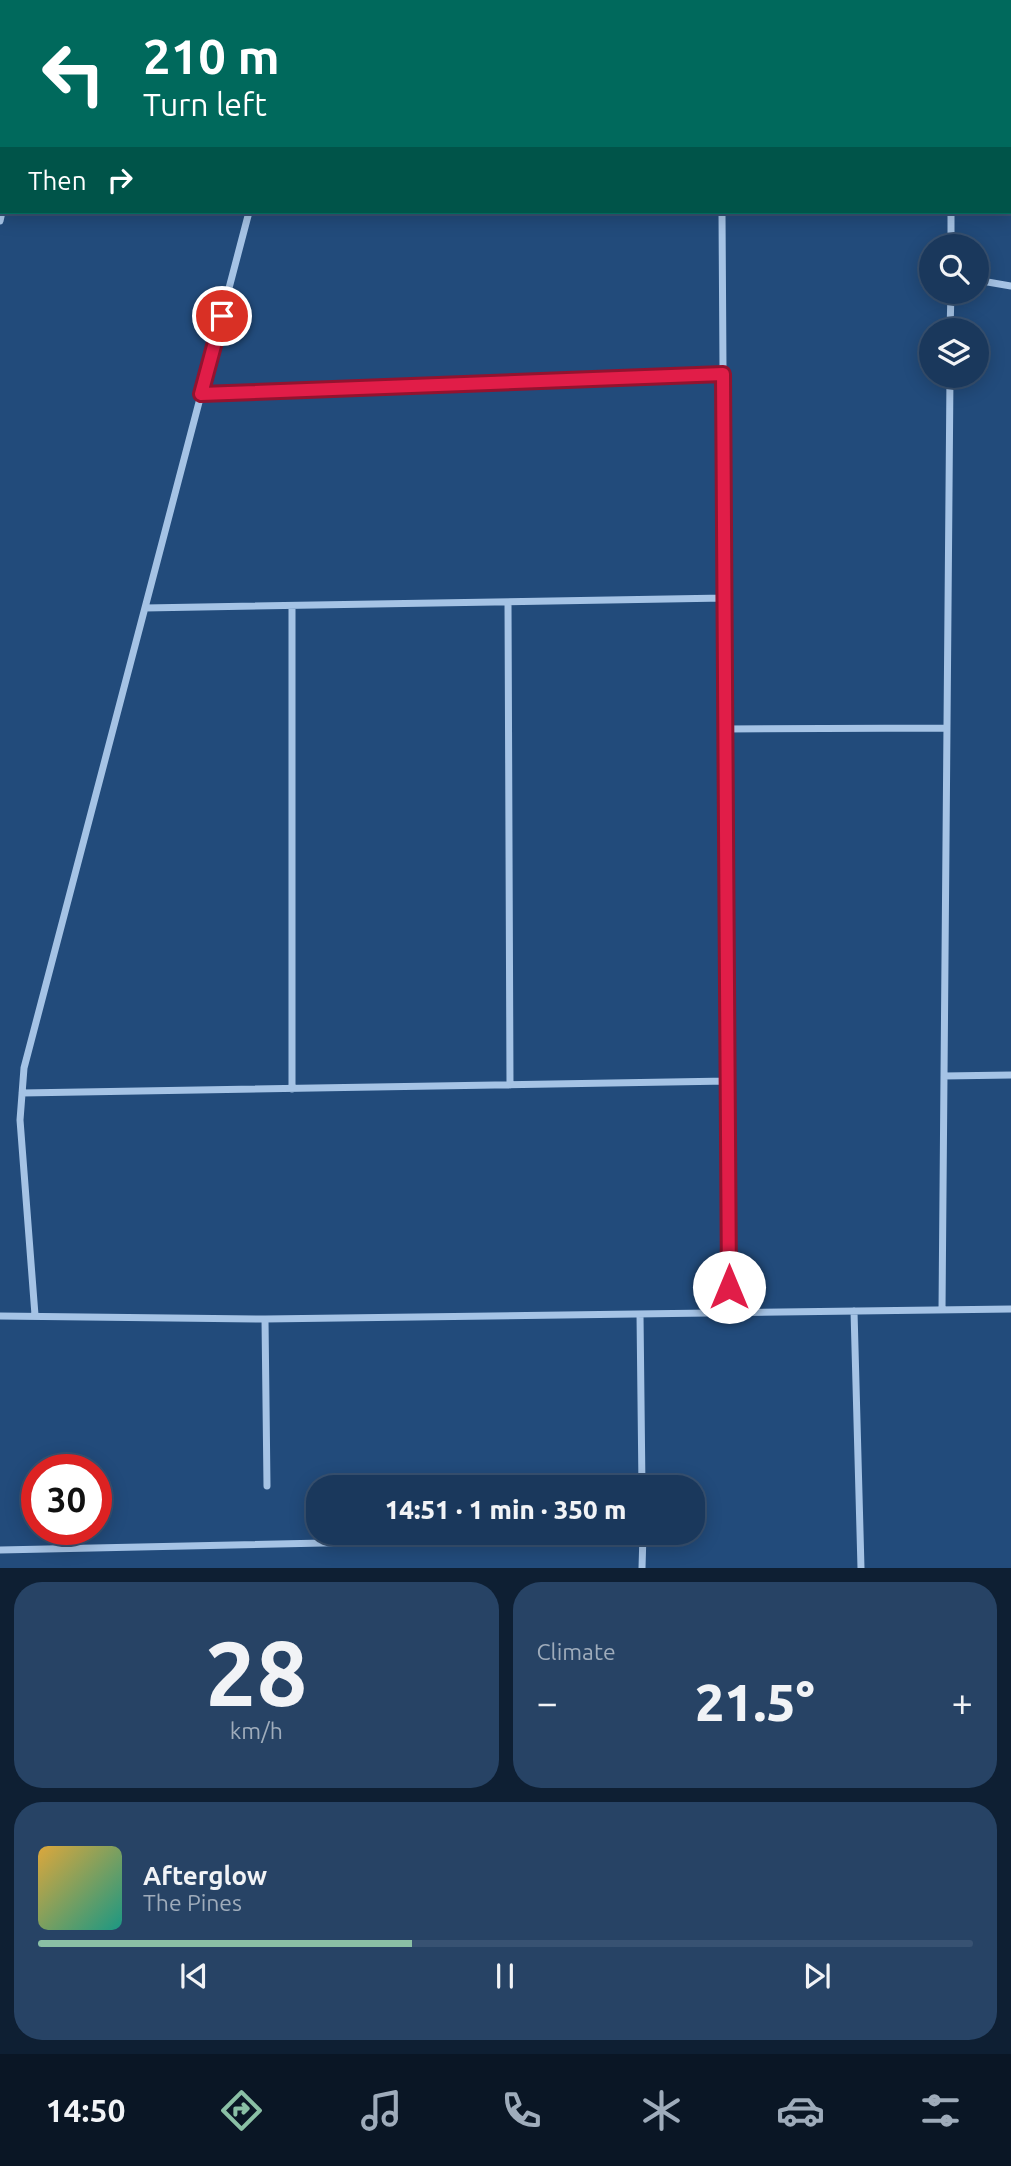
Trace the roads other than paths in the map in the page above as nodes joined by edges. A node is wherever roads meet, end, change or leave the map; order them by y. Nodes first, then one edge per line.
1 (248, 214) edge
2 (722, 214) edge
3 (951, 214) edge
4 (951, 234) edge
5 (989, 282) edge
6 (1011, 286) edge
7 (723, 374) junction
8 (950, 388) edge
9 (201, 394) junction
10 (725, 598) junction
11 (508, 602) junction
12 (292, 606) junction
13 (145, 608) junction
14 (947, 728) junction
15 (725, 729) junction
16 (1011, 1075) edge
17 (944, 1076) junction
18 (728, 1081) junction
19 (510, 1085) junction
20 (292, 1088) junction
21 (22, 1093) junction
22 (1011, 1309) edge
23 (942, 1310) junction
24 (854, 1311) junction
25 (729, 1312) junction
26 (640, 1314) junction
27 (35, 1315) junction
28 (0, 1316) edge
29 (265, 1318) junction
30 (642, 1475) edge
31 (267, 1486) dead end
32 (306, 1542) edge
33 (643, 1545) edge
34 (0, 1550) edge
35 (642, 1567) edge
36 (861, 1567) edge

1 - 9 street
2 - 7 street
3 - 4 street
5 - 6 street
7 - 9 street
7 - 10 street
8 - 14 street
9 - 13 street
10 - 11 street
10 - 15 street
11 - 12 street
11 - 19 street
12 - 13 street
12 - 20 street
13 - 21 street
14 - 15 street
14 - 17 street
15 - 18 street
16 - 17 street
17 - 23 street
18 - 19 street
18 - 25 street
19 - 20 street
20 - 21 street
21 - 27 street
22 - 23 street
23 - 24 street
24 - 25 street
24 - 36 street
25 - 26 street
26 - 29 street
26 - 30 street
27 - 28 street
27 - 29 street
29 - 31 street
32 - 34 street
33 - 35 street

